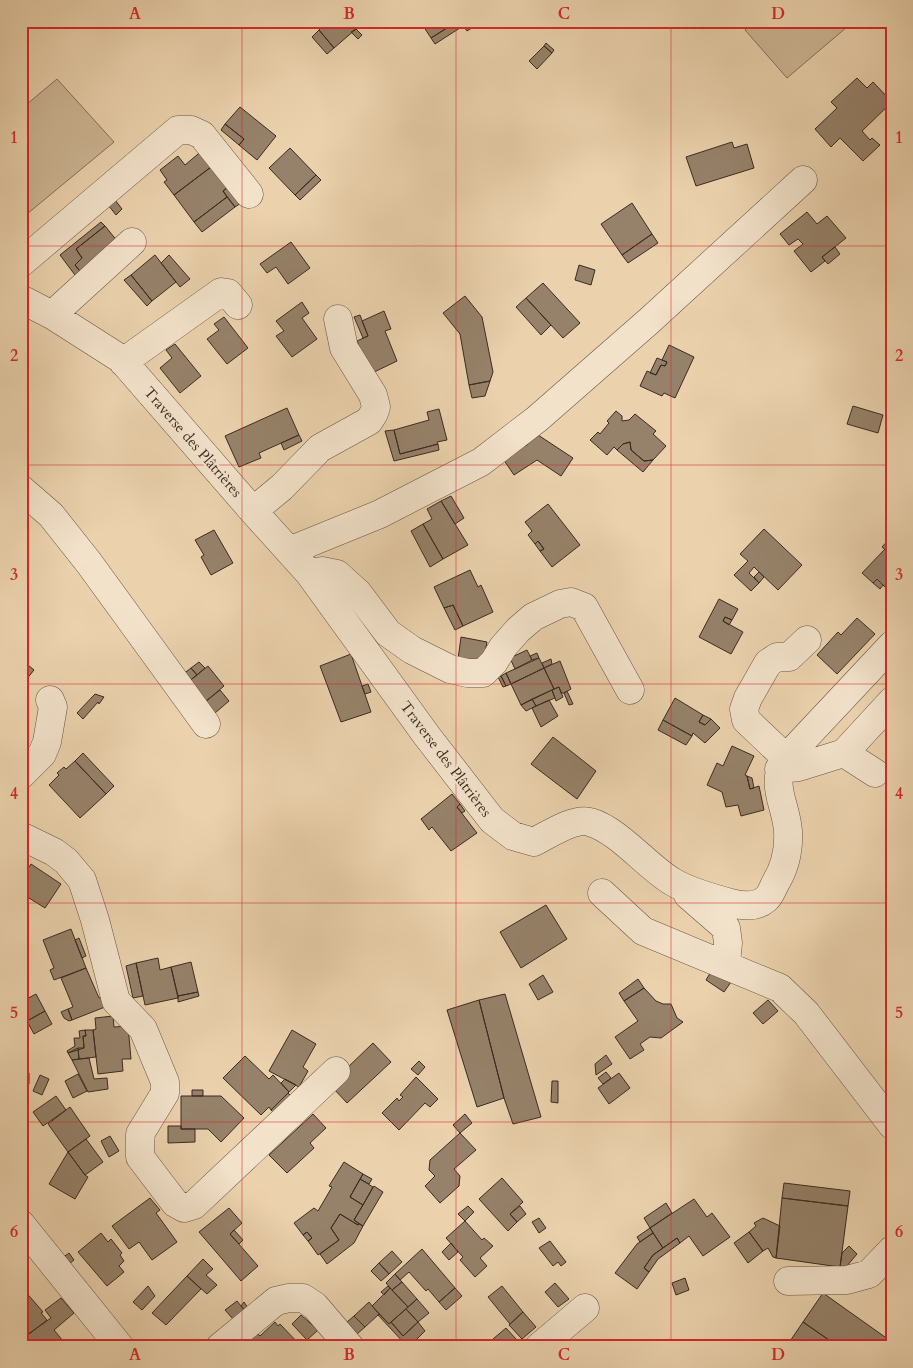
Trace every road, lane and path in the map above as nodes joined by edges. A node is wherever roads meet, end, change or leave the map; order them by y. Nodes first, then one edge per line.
1 (803, 180) dead end
2 (249, 194) dead end
3 (132, 242) dead end
4 (21, 262) edge
5 (21, 299) edge
6 (238, 304) dead end
7 (52, 315) junction
8 (338, 318) dead end
9 (123, 362) junction
10 (21, 490) edge
11 (253, 511) junction
12 (289, 551) junction
13 (309, 573) junction
14 (807, 640) dead end
15 (892, 644) edge
16 (630, 690) dead end
17 (50, 700) dead end
18 (892, 701) edge
19 (206, 724) dead end
20 (844, 753) junction
21 (783, 764) junction
22 (875, 773) dead end
23 (21, 775) edge
24 (21, 836) edge
25 (673, 882) junction
26 (602, 893) dead end
27 (726, 964) junction
28 (336, 1072) dead end
29 (892, 1125) edge
30 (21, 1224) edge
31 (892, 1250) edge
32 (788, 1281) dead end
33 (585, 1308) dead end
34 (120, 1347) edge
35 (220, 1347) edge
36 (350, 1347) edge
37 (539, 1347) edge

1 - 12 street
2 - 4 street
3 - 7 street
5 - 7 street, Traverse des Plâtrières
6 - 9 street
7 - 9 street, Traverse des Plâtrières
8 - 11 street
9 - 11 street, Traverse des Plâtrières
10 - 19 street
11 - 12 street, Traverse des Plâtrières
12 - 13 street, Traverse des Plâtrières
13 - 16 street
13 - 25 street, Traverse des Plâtrières
14 - 21 street
15 - 21 street
17 - 23 street
18 - 20 street
20 - 21 street
20 - 22 street
21 - 25 street, Traverse des Plâtrières
24 - 28 street
25 - 27 street
26 - 27 street
27 - 29 street
30 - 34 street
31 - 32 street
33 - 37 street
35 - 36 street

